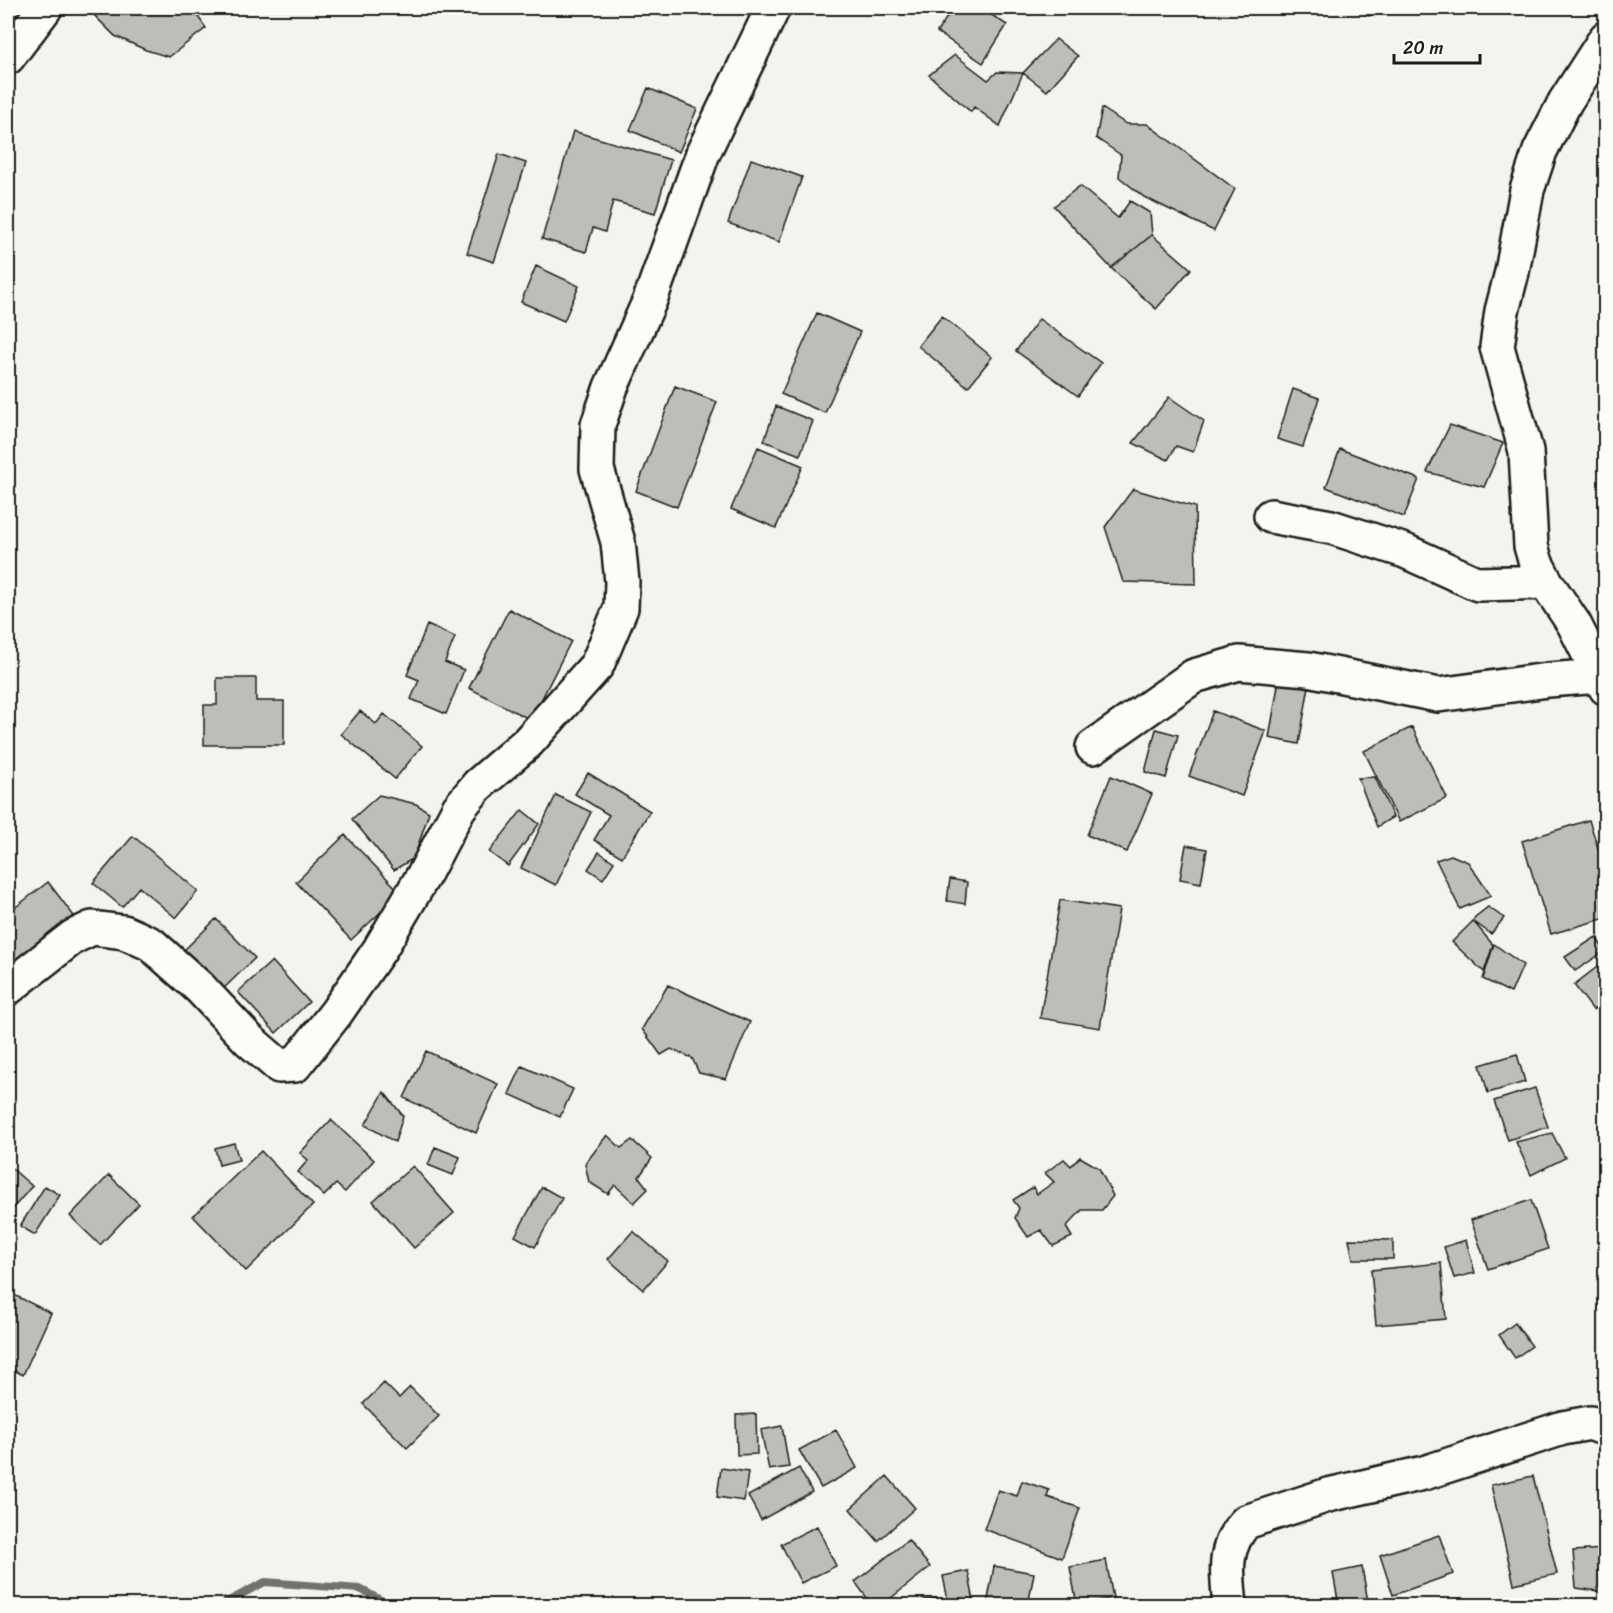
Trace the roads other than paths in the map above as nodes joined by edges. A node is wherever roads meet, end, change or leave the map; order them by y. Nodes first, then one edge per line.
1 (45, 8) edge
2 (773, 8) edge
3 (1605, 38) edge
4 (8, 57) edge
5 (1271, 516) dead end
6 (1546, 582) junction
7 (1603, 682) edge
8 (1093, 747) dead end
9 (8, 988) edge
10 (1605, 1429) edge
11 (1230, 1605) edge

1 - 4 street
2 - 9 street
3 - 6 street
5 - 6 street
6 - 7 street
7 - 8 street
10 - 11 street

